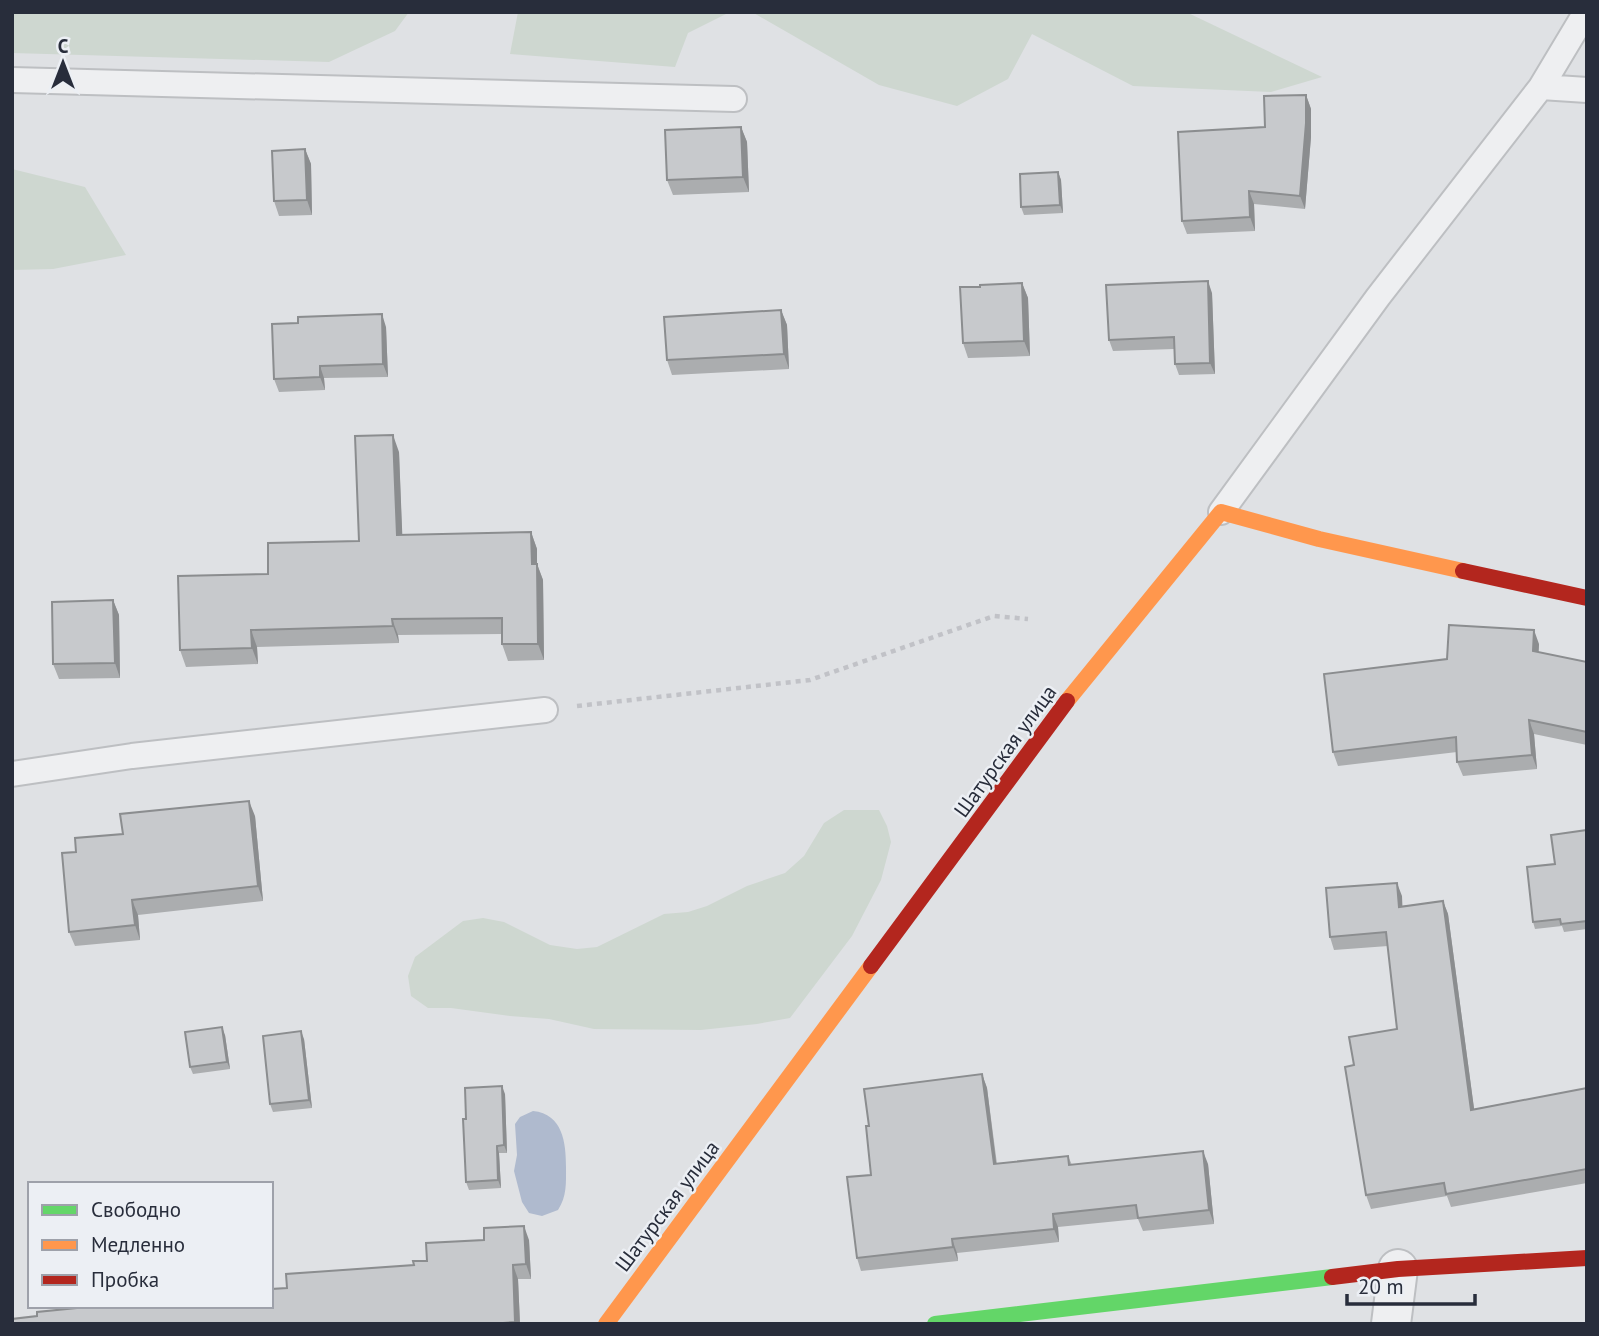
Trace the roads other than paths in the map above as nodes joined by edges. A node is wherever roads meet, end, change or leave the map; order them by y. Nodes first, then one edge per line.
1 (1586, 12) edge
2 (12, 80) edge
3 (1541, 87) junction
4 (1587, 90) edge
5 (734, 99) dead end
6 (1221, 512) junction
7 (1587, 598) edge
8 (545, 710) road end
9 (12, 774) edge
10 (1587, 1258) edge
11 (1398, 1269) junction
12 (607, 1324) edge
13 (935, 1324) edge
14 (1391, 1324) edge

1 - 3 lane
2 - 5 lane
3 - 4 lane
3 - 6 lane
6 - 7 street
6 - 12 street, Шатурская улица
8 - 9 lane
10 - 11 street
11 - 13 street
11 - 14 street

